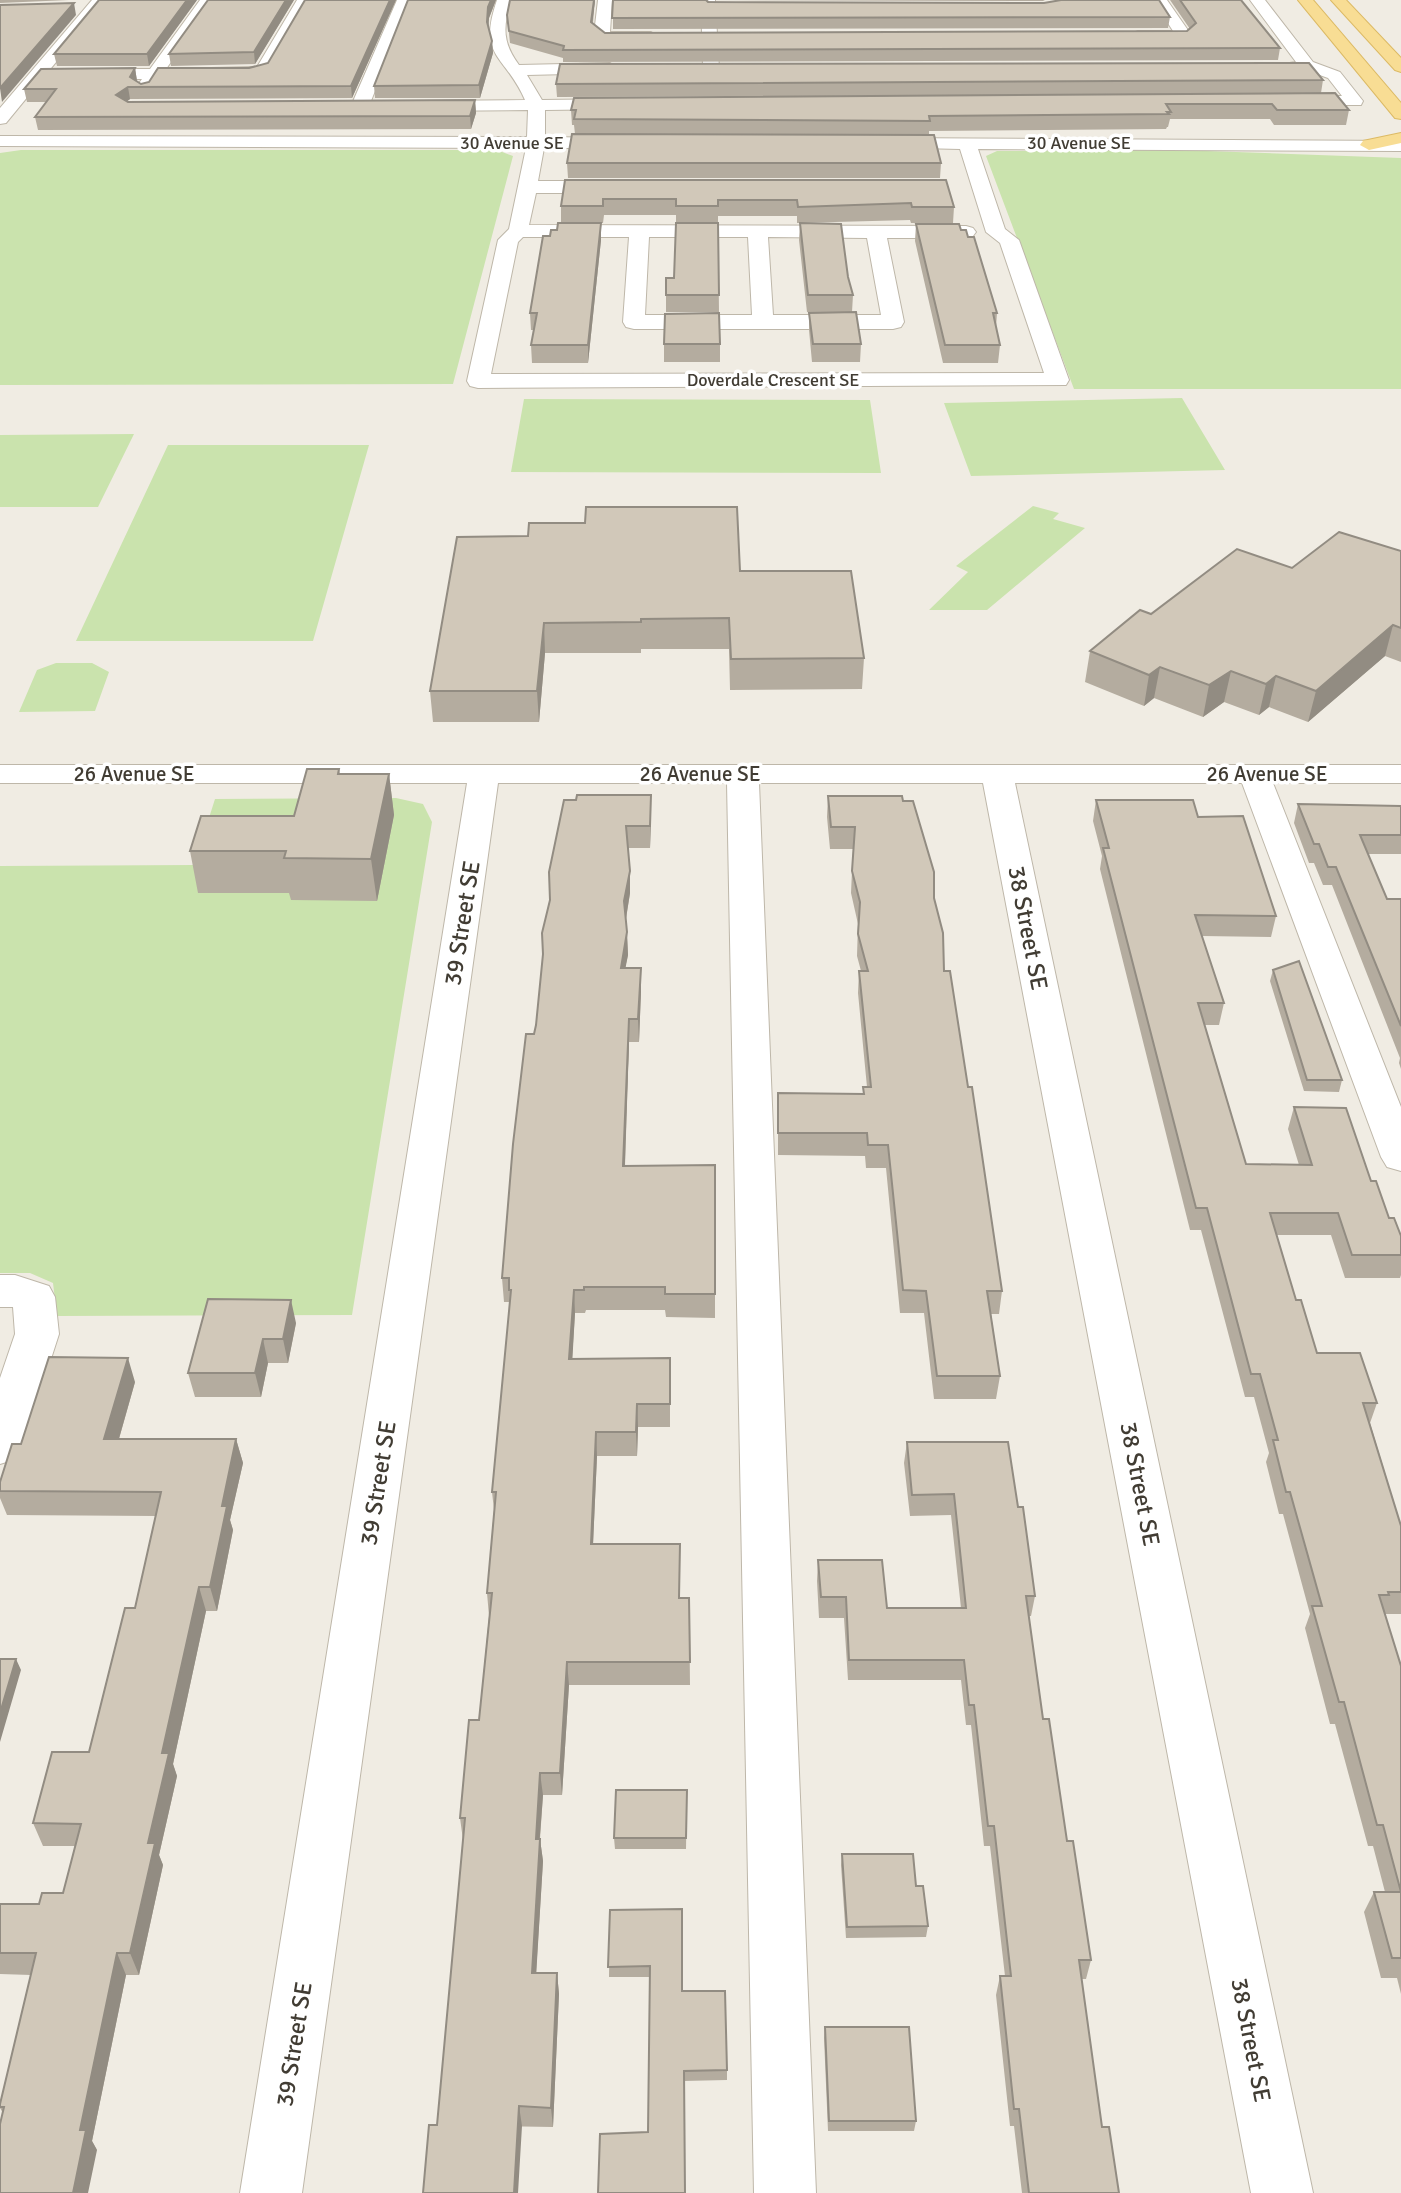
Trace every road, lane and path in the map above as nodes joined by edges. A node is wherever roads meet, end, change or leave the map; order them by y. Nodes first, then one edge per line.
1 (208, 0) edge
2 (304, 0) edge
3 (404, 0) edge
4 (504, 0) edge
5 (605, 0) edge
6 (1160, 0) edge
7 (1257, 0) edge
8 (1305, 0) edge
9 (1338, 0) edge
10 (97, 4) edge
11 (713, 5) edge
12 (68, 7) edge
13 (1128, 36) edge
14 (670, 37) edge
15 (1307, 65) junction
16 (1401, 66) edge
17 (629, 68) edge
18 (711, 68) edge
19 (1267, 68) edge
20 (517, 70) junction
21 (154, 73) junction
22 (38, 74) junction
23 (647, 104) edge
24 (360, 106) edge
25 (401, 106) edge
26 (536, 106) junction
27 (130, 107) edge
28 (1399, 112) edge
29 (1308, 117) junction
30 (0, 119) edge
31 (117, 124) edge
32 (954, 138) junction
33 (1363, 138) junction
34 (1401, 138) edge
35 (104, 141) junction
36 (0, 142) edge
37 (536, 143) junction
38 (633, 143) edge
39 (867, 143) edge
40 (1401, 146) edge
41 (526, 187) junction
42 (637, 187) edge
43 (956, 187) dead end
44 (983, 187) junction
45 (518, 231) junction
46 (639, 232) junction
47 (758, 232) junction
48 (876, 232) junction
49 (996, 232) junction
50 (763, 322) junction
51 (0, 774) edge
52 (484, 774) junction
53 (743, 774) junction
54 (998, 774) junction
55 (1254, 774) junction
56 (1401, 774) edge
57 (1401, 1157) edge
58 (0, 1291) edge
59 (0, 1446) edge
60 (271, 2193) edge
61 (785, 2193) edge
62 (1282, 2193) edge

1 - 21 street
2 - 21 street
3 - 24 street
4 - 20 street
5 - 14 street
6 - 13 street
7 - 15 street
8 - 28 main road
9 - 16 main road
10 - 12 street
10 - 22 street
11 - 18 street
15 - 19 street
15 - 29 street
17 - 20 street
20 - 26 street
21 - 22 street
21 - 27 street
22 - 30 street
23 - 26 street
25 - 26 street
26 - 37 street
28 - 29 street
29 - 33 street
31 - 35 street
32 - 33 street, 30 Avenue SE
32 - 39 street, 30 Avenue SE
32 - 44 street, Doverdale Crescent SE
33 - 34 main road
33 - 40 street, 30 Avenue SE
35 - 36 street, 30 Avenue SE
35 - 37 street, 30 Avenue SE
37 - 38 street, 30 Avenue SE
37 - 41 street, Doverdale Crescent SE
41 - 42 street
41 - 45 street, Doverdale Crescent SE
43 - 44 street
44 - 49 street, Doverdale Crescent SE
45 - 46 street
45 - 49 street, Doverdale Crescent SE
46 - 47 street
46 - 50 street
47 - 48 street
47 - 50 street
48 - 49 street
48 - 50 street
51 - 52 street, 26 Avenue SE
52 - 53 street, 26 Avenue SE
52 - 60 street, 39 Street SE
53 - 54 street, 26 Avenue SE
53 - 61 street
54 - 55 street, 26 Avenue SE
54 - 62 street, 38 Street SE
55 - 56 street, 26 Avenue SE
55 - 57 street
58 - 59 street

